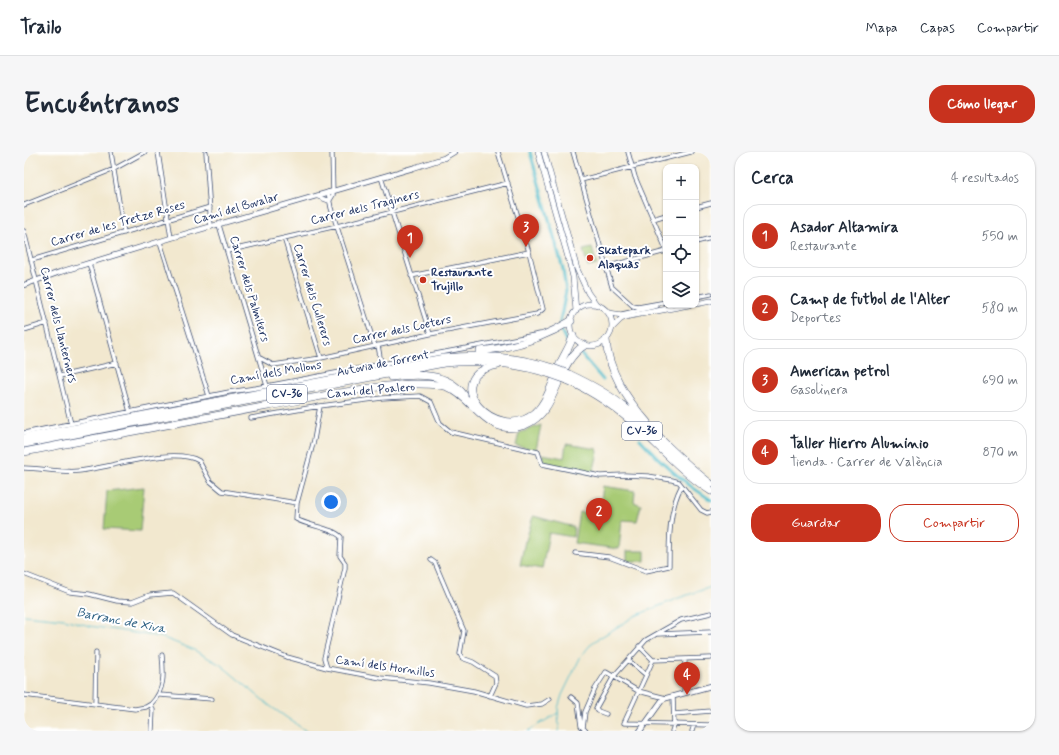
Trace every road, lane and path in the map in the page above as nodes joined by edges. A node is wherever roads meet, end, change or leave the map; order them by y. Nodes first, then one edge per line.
1 (112, 152) edge
2 (145, 152) edge
3 (158, 152) edge
4 (206, 152) edge
5 (332, 152) edge
6 (454, 152) edge
7 (498, 152) edge
8 (538, 152) edge
9 (544, 152) edge
10 (573, 152) edge
11 (628, 152) edge
12 (691, 152) edge
13 (631, 168) junction
14 (114, 169) junction
15 (381, 177) junction
16 (581, 180) junction
17 (508, 183) junction
18 (330, 192) junction
19 (316, 196) junction
20 (329, 201) junction
21 (711, 203) edge
22 (24, 205) edge
23 (699, 206) edge
24 (210, 207) junction
25 (392, 212) junction
26 (663, 216) edge
27 (653, 219) junction
28 (168, 220) junction
29 (219, 225) junction
30 (337, 226) junction
31 (211, 227) junction
32 (24, 231) edge
33 (124, 233) junction
34 (171, 238) junction
35 (284, 238) junction
36 (711, 238) edge
37 (699, 241) edge
38 (160, 242) junction
39 (663, 243) edge
40 (227, 251) junction
41 (663, 251) edge
42 (529, 252) junction
43 (32, 260) junction
44 (89, 263) junction
45 (606, 267) junction
46 (411, 276) junction
47 (37, 281) junction
48 (24, 285) edge
49 (711, 294) edge
50 (699, 296) edge
51 (711, 301) edge
52 (661, 303) joint
53 (699, 303) edge
54 (596, 304) junction
55 (673, 308) edge
56 (576, 311) junction
57 (609, 313) junction
58 (619, 314) junction
59 (630, 316) junction
60 (570, 321) junction
61 (48, 323) junction
62 (612, 328) junction
63 (24, 330) edge
64 (555, 331) junction
65 (430, 334) junction
66 (573, 336) junction
67 (606, 340) junction
68 (585, 345) junction
69 (376, 346) junction
70 (260, 358) junction
71 (321, 358) junction
72 (117, 363) junction
73 (381, 363) junction
74 (406, 364) junction
75 (551, 372) junction
76 (60, 376) junction
77 (268, 386) junction
78 (318, 388) junction
79 (209, 396) junction
80 (320, 406) junction
81 (130, 412) junction
82 (483, 417) junction
83 (251, 418) dead end
84 (71, 424) junction
85 (24, 433) edge
86 (24, 438) edge
87 (24, 444) edge
88 (24, 452) edge
89 (24, 468) edge
90 (692, 473) junction
91 (711, 484) edge
92 (681, 487) junction
93 (711, 491) edge
94 (297, 503) junction
95 (711, 512) edge
96 (575, 553) dead end
97 (431, 560) dead end
98 (24, 574) edge
99 (711, 613) edge
100 (711, 632) edge
101 (657, 634) junction
102 (639, 646) junction
103 (96, 652) dead end
104 (162, 656) dead end
105 (711, 658) edge
106 (685, 659) junction
107 (628, 660) junction
108 (653, 660) junction
109 (327, 668) junction
110 (646, 675) junction
111 (614, 676) junction
112 (711, 686) edge
113 (638, 691) junction
114 (684, 693) junction
115 (24, 695) edge
116 (160, 695) junction
117 (490, 696) junction
118 (673, 696) junction
119 (571, 697) dead end
120 (666, 698) junction
121 (212, 699) dead end
122 (550, 699) dead end
123 (95, 704) junction
124 (151, 704) junction
125 (711, 711) edge
126 (606, 714) dead end
127 (674, 714) junction
128 (645, 724) junction
129 (674, 725) junction
130 (694, 725) junction
131 (711, 725) edge
132 (585, 729) edge
133 (152, 731) edge
134 (640, 731) edge
135 (672, 731) edge
136 (692, 731) edge

1 - 14 street
2 - 14 street
3 - 28 street
4 - 24 street, Carrer dels Palmiters
5 - 18 street
6 - 15 street, Camí del Bovalar
7 - 17 street
8 - 56 main road
9 - 54 main road
10 - 16 street
11 - 13 street
12 - 13 street
13 - 16 street
13 - 27 street
14 - 22 street
14 - 33 street
15 - 18 street, Camí del Bovalar
15 - 25 street
16 - 45 street
17 - 25 street, Carrer dels Traginers
17 - 42 street
18 - 19 street, Camí del Bovalar
18 - 20 street
19 - 20 street
19 - 29 street, Camí del Bovalar
20 - 30 street
21 - 23 street
24 - 28 street, Carrer de les Tretze Roses
24 - 31 street, Carrer dels Palmiters
25 - 30 street, Carrer dels Traginers
25 - 46 street
26 - 27 street
27 - 39 street
28 - 33 street, Carrer de les Tretze Roses
28 - 34 street
29 - 31 street, Camí del Bovalar
29 - 40 street, Carrer dels Palmiters
30 - 35 street, Carrer dels Traginers
30 - 69 street
31 - 34 street, Camí del Bovalar
32 - 43 street, Carrer dels Llanterners
33 - 43 street, Carrer de les Tretze Roses
34 - 38 street, Camí del Bovalar
35 - 40 street, Carrer dels Traginers
35 - 71 street, Carrer dels Cullerers
36 - 37 street
38 - 44 street, Camí del Bovalar
38 - 79 street
40 - 70 street, Carrer dels Palmiters
41 - 45 street
42 - 46 street
42 - 65 street, Carrer dels Coeters
43 - 47 street, Carrer dels Llanterners
44 - 47 street, Camí del Bovalar
44 - 72 street
45 - 52 street
46 - 65 street
47 - 48 street, Camí del Bovalar
47 - 61 street, Carrer dels Llanterners
49 - 50 street
51 - 53 main road
52 - 58 street
54 - 56 main road
54 - 57 main road
55 - 59 main road
56 - 60 main road
57 - 58 main road
57 - 62 main road
58 - 59 main road
59 - 62 main road
60 - 64 highway
60 - 66 main road
61 - 63 street
61 - 76 street, Carrer dels Llanterners
62 - 67 main road
64 - 73 street, Camí dels Mollons
64 - 74 highway
65 - 69 street, Carrer dels Coeters
66 - 68 main road
66 - 75 highway
67 - 68 main road
67 - 90 highway
68 - 82 highway
69 - 71 street, Carrer dels Coeters
69 - 73 street
70 - 71 street, Carrer dels Coeters
70 - 77 street, Carrer dels Palmiters
72 - 76 street
72 - 81 street
73 - 77 street, Camí dels Mollons
74 - 75 highway, Autovia de Torrent / CV-36
74 - 86 highway, Autovia de Torrent / CV-36
75 - 78 highway, Autovia de Torrent / CV-36
75 - 90 highway, Autovia de Torrent / CV-36, bridge
76 - 84 street, Carrer dels Llanterners
77 - 79 street, Camí dels Mollons
78 - 82 highway
78 - 87 highway, Autovia de Torrent / CV-36
79 - 81 street, Camí dels Mollons
80 - 83 street
80 - 92 street, Camí del Poalero
80 - 94 street
81 - 84 street, Camí dels Mollons
82 - 88 highway
84 - 85 street, Camí dels Mollons
89 - 94 street
90 - 91 highway, Autovia de Torrent / CV-36
90 - 93 highway, Autovia de Torrent / CV-36
92 - 95 street, Camí del Poalero
92 - 96 street
94 - 109 street
97 - 117 street
98 - 109 street, Camí dels Hornillos
99 - 101 street
100 - 101 street
101 - 102 street
102 - 107 street
102 - 108 street
103 - 123 street
104 - 116 street
105 - 106 street
106 - 108 street
106 - 114 street
107 - 110 street
107 - 111 street
108 - 110 street
109 - 117 street, Camí dels Hornillos
110 - 113 street
111 - 113 street
111 - 126 street
111 - 132 street
112 - 114 street
113 - 120 street
113 - 128 street
114 - 118 street
115 - 123 street
116 - 121 street
116 - 124 street
117 - 122 street, Camí dels Hornillos
118 - 120 street
118 - 127 street
119 - 132 street
120 - 128 street
123 - 124 street
124 - 133 street
125 - 127 street
127 - 129 street
128 - 129 street
128 - 134 street
129 - 130 street
129 - 135 street
130 - 131 street
130 - 136 street

